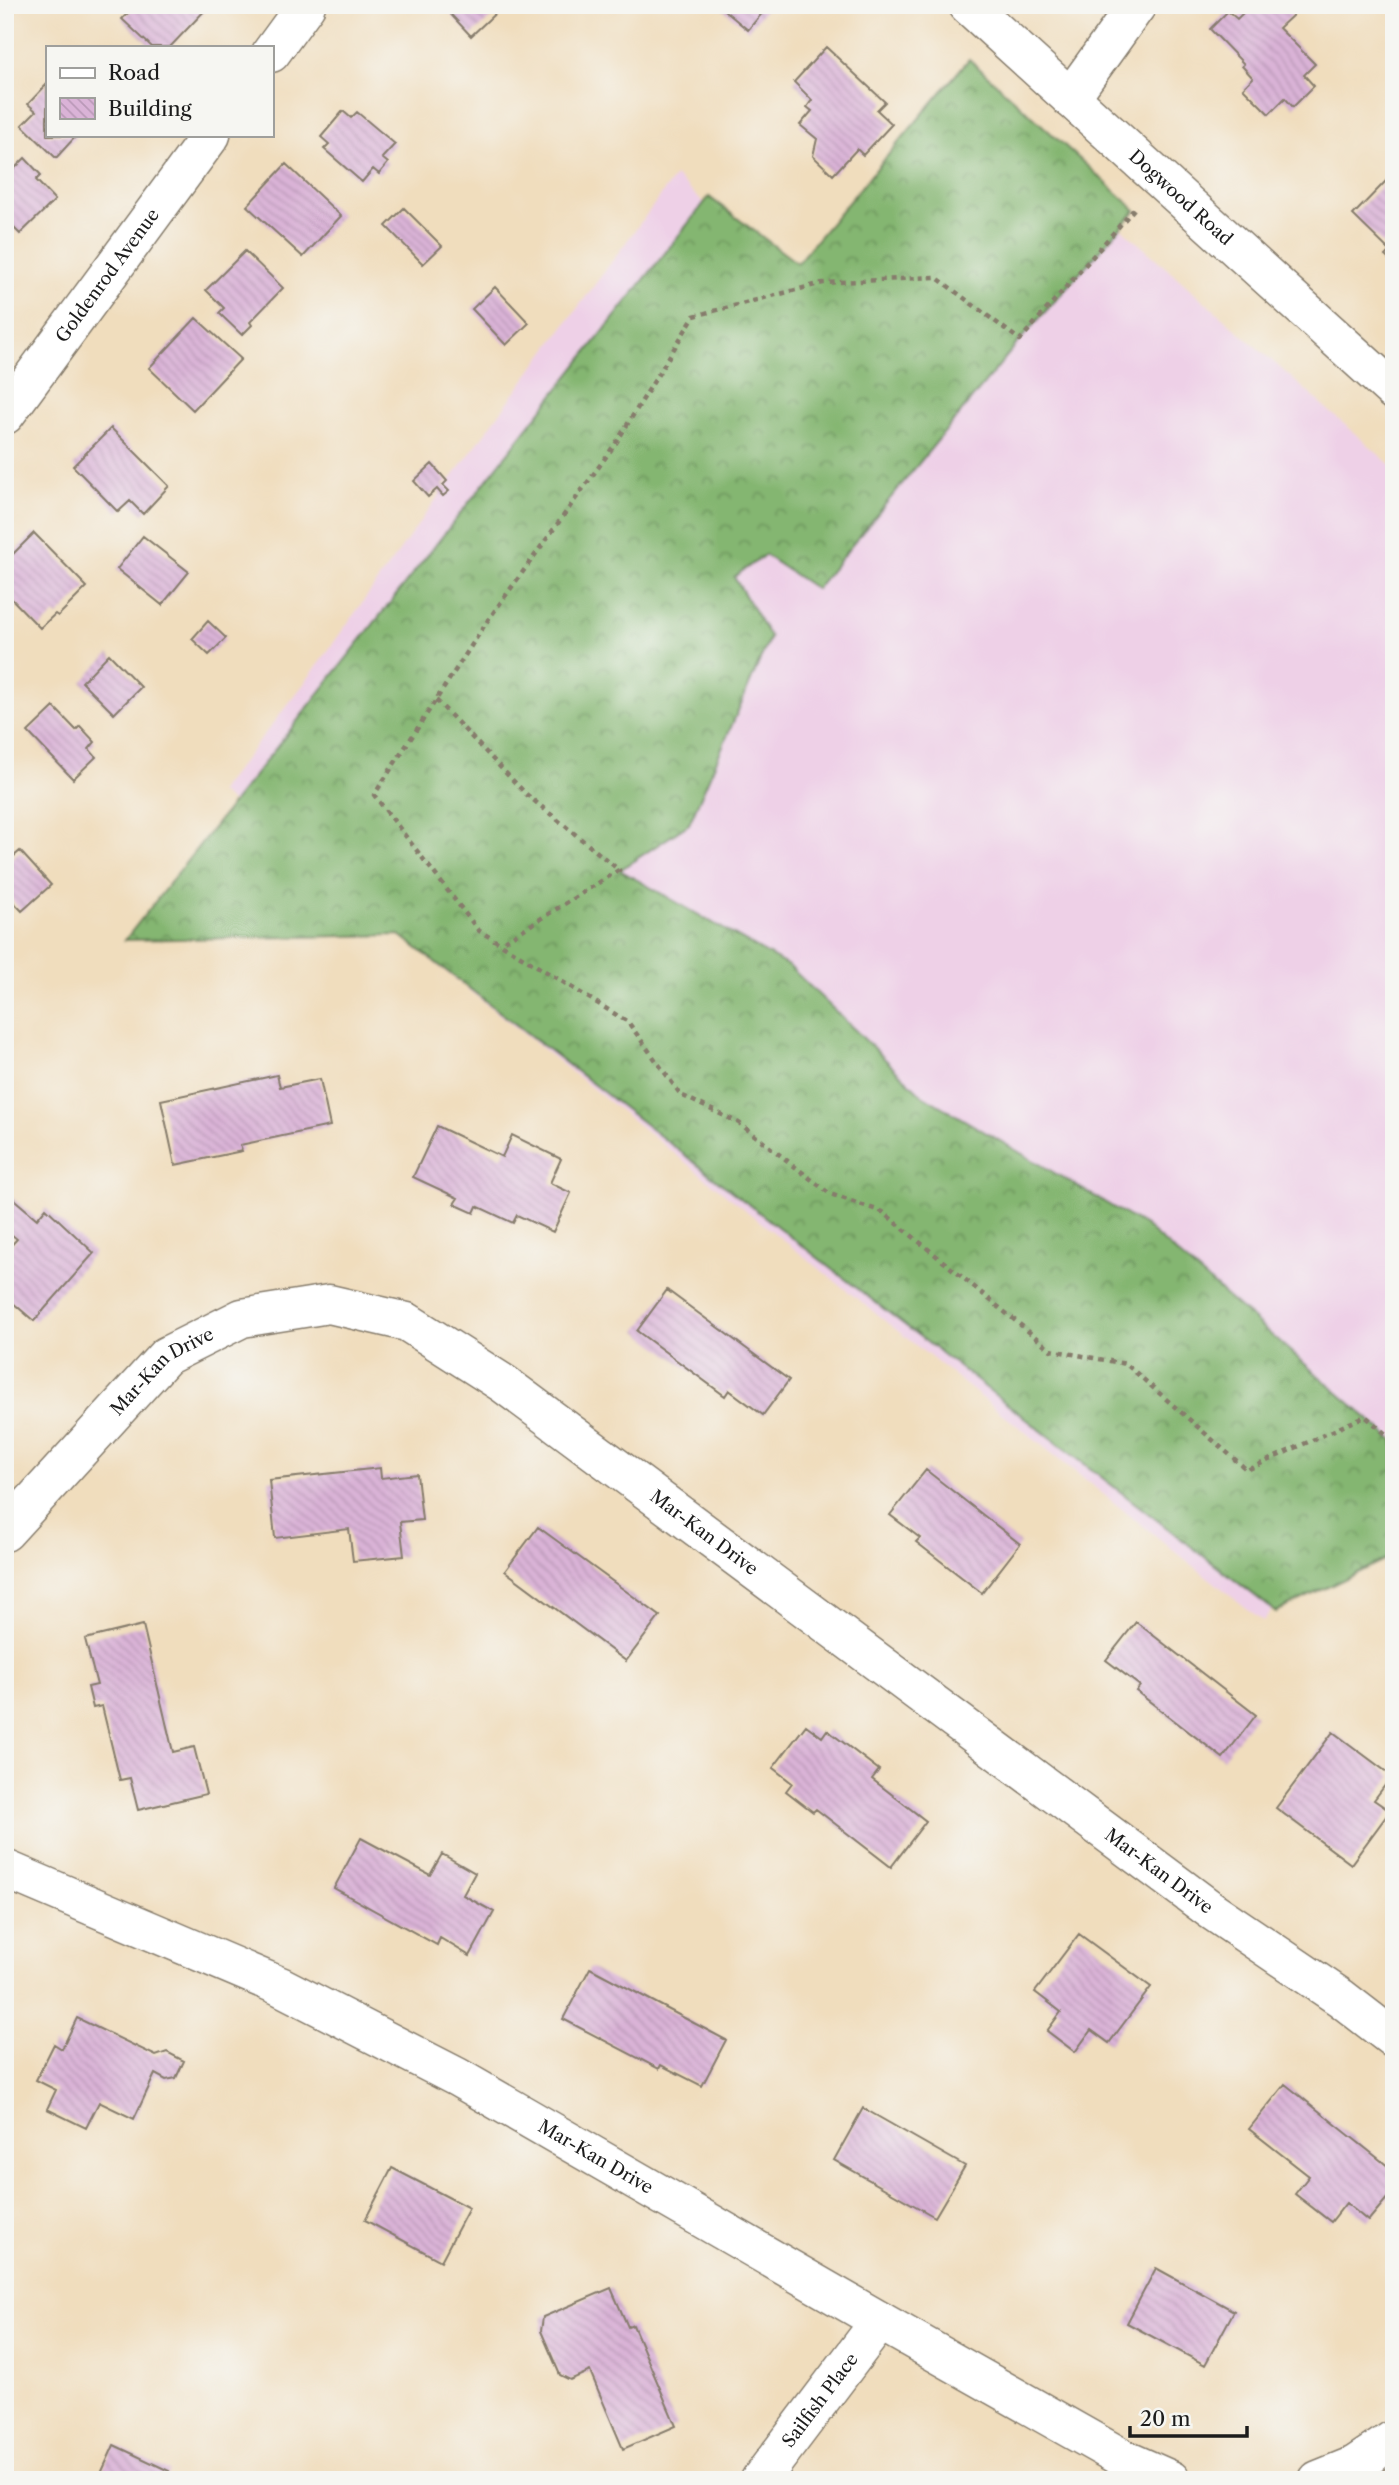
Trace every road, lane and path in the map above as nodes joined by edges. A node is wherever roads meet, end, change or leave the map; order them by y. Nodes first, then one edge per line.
1 (306, 5) edge
2 (968, 5) edge
3 (1137, 5) edge
4 (273, 50) edge
5 (1070, 99) junction
6 (210, 136) edge
7 (1141, 201) dead end
8 (1394, 391) edge
9 (5, 415) edge
10 (436, 700) junction
11 (500, 944) junction
12 (1394, 1441) edge
13 (5, 1532) edge
14 (5, 1869) edge
15 (1394, 2039) edge
16 (880, 2321) junction
17 (1394, 2439) edge
18 (760, 2480) edge
19 (1171, 2480) edge
20 (1318, 2480) edge

1 - 4 street
2 - 5 street, Dogwood Road
3 - 5 street
5 - 8 street, Dogwood Road
6 - 9 street, Goldenrod Avenue
7 - 10 path
10 - 11 path
10 - 11 path
11 - 12 path
13 - 15 street, Mar-Kan Drive
14 - 16 street, Mar-Kan Drive
16 - 18 street, Sailfish Place
16 - 19 street, Mar-Kan Drive
17 - 20 street

